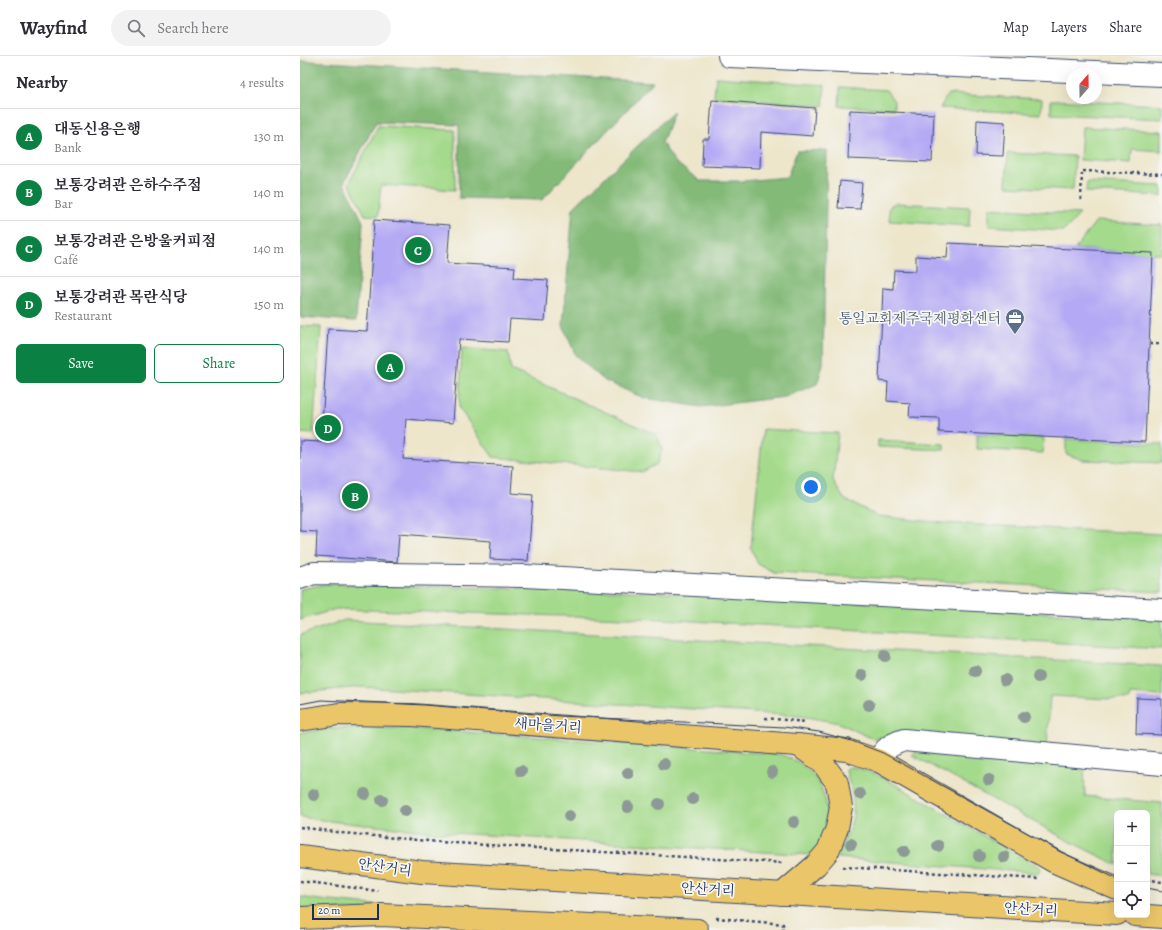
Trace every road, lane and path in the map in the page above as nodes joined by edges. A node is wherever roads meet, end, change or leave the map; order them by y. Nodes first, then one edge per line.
1 (730, 56) edge
2 (1162, 75) edge
3 (1162, 174) edge
4 (1081, 200) dead end
5 (1150, 344) dead end
6 (1162, 344) edge
7 (300, 578) edge
8 (1162, 610) edge
9 (300, 720) edge
10 (797, 744) junction
11 (879, 761) junction
12 (1162, 764) edge
13 (300, 827) edge
14 (300, 856) edge
15 (1056, 862) junction
16 (816, 865) junction
17 (1150, 880) edge
18 (1162, 882) edge
19 (1114, 888) edge
20 (782, 894) junction
21 (1150, 904) edge
22 (1162, 909) edge
23 (1114, 914) edge
24 (1150, 916) edge
25 (1162, 917) edge
26 (300, 918) edge
27 (705, 924) edge
28 (783, 930) edge

1 - 2 street
3 - 4 path
5 - 6 path
7 - 8 street
9 - 10 main road, 새마을거리
10 - 11 main road, 새마을거리
10 - 16 main road
11 - 12 street
11 - 15 main road, 새마을거리
13 - 16 path
14 - 20 main road, 안산거리
15 - 16 path
15 - 19 main road, 새마을거리
16 - 20 main road
17 - 18 path
20 - 23 main road, 안산거리
21 - 22 main road
24 - 25 main road
26 - 27 main road
27 - 28 path

